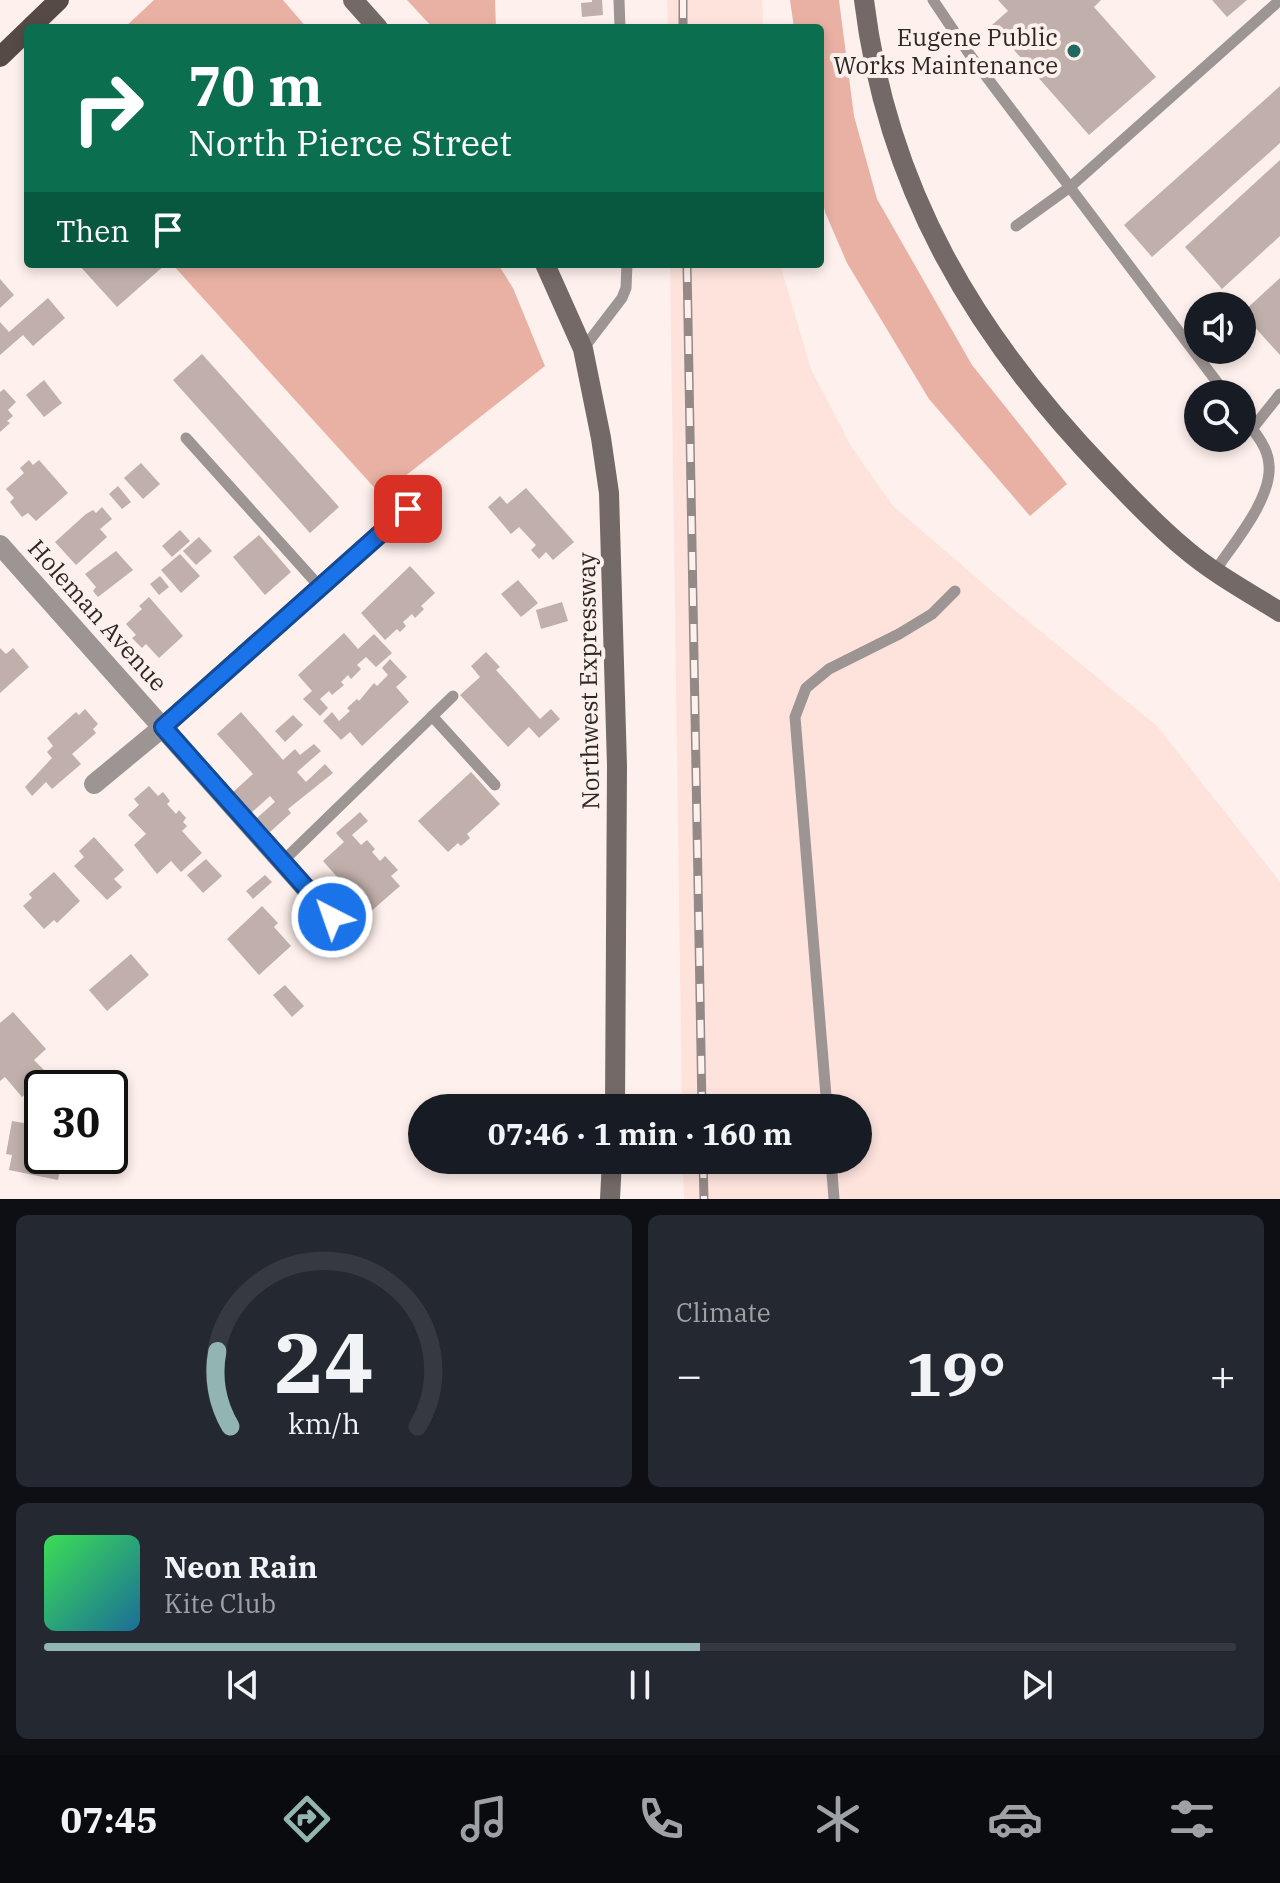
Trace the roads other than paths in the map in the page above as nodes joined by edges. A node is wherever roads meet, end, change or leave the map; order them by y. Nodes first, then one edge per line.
1 (59, 0) edge
2 (353, 0) edge
3 (619, 0) edge
4 (864, 0) edge
5 (933, 0) edge
6 (1280, 0) edge
7 (34, 24) edge
8 (374, 24) edge
9 (620, 24) edge
10 (24, 34) edge
11 (1, 55) edge
12 (1070, 187) junction
13 (1016, 226) dead end
14 (547, 268) edge
15 (627, 268) edge
16 (583, 349) junction
17 (1215, 380) edge
18 (1280, 394) edge
19 (1256, 424) edge
20 (1256, 435) edge
21 (186, 438) dead end
22 (408, 509) dead end
23 (0, 545) edge
24 (1215, 571) junction
25 (320, 587) junction
26 (955, 591) dead end
27 (1280, 612) edge
28 (453, 696) dead end
29 (432, 716) junction
30 (163, 727) junction
31 (94, 784) dead end
32 (495, 785) dead end
33 (283, 861) junction
34 (348, 936) dead end
35 (615, 1094) edge
36 (826, 1094) edge
37 (611, 1174) edge
38 (832, 1174) edge
39 (610, 1199) edge
40 (834, 1199) edge

1 - 7 main road
2 - 8 main road
3 - 9 lane
4 - 24 main road
5 - 12 lane
6 - 12 lane
10 - 11 main road
12 - 13 lane
12 - 17 lane
14 - 16 main road, Northwest Expressway
15 - 16 lane
16 - 35 main road, Northwest Expressway
18 - 19 lane
20 - 24 lane
21 - 25 lane
22 - 25 street
23 - 30 street, Holeman Avenue
24 - 27 main road
25 - 30 street
26 - 36 lane
28 - 29 lane
29 - 32 lane
29 - 33 lane
30 - 31 street
30 - 33 street, Holeman Avenue
33 - 34 street, Holeman Avenue
37 - 39 main road
38 - 40 lane

